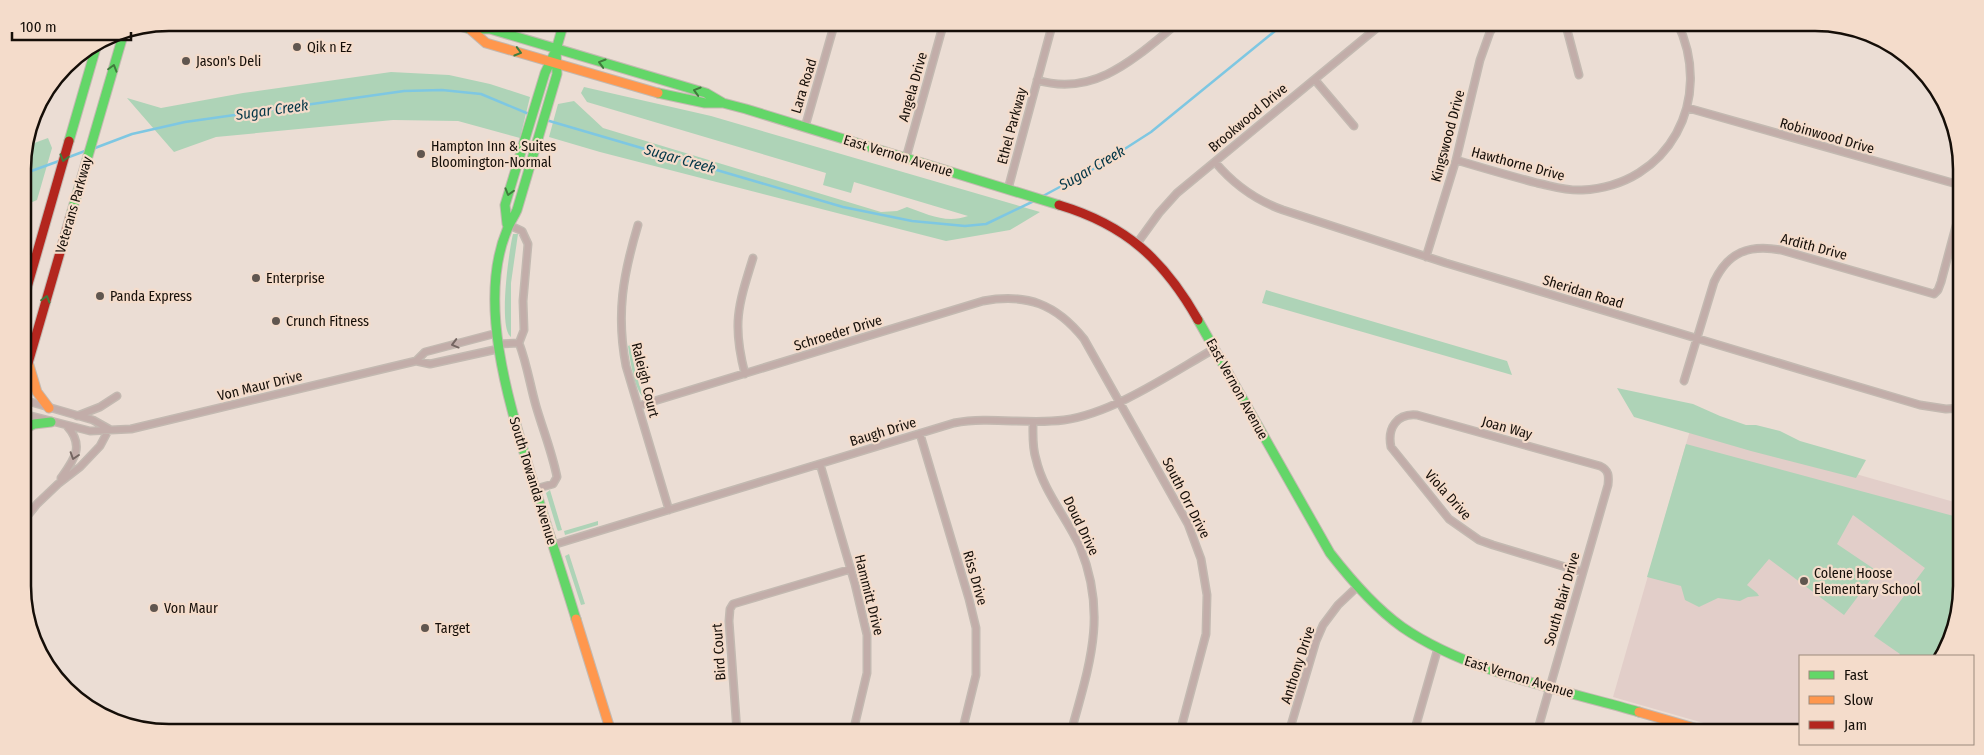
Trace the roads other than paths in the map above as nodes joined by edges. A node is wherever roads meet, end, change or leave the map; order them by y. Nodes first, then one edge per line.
1 (471, 31) edge
2 (496, 31) edge
3 (561, 31) edge
4 (832, 31) edge
5 (941, 31) edge
6 (1051, 31) edge
7 (1167, 31) edge
8 (1373, 31) edge
9 (1491, 31) edge
10 (1567, 31) edge
11 (1681, 31) edge
12 (121, 40) edge
13 (556, 50) junction
14 (94, 54) edge
15 (554, 62) junction
16 (1579, 75) dead end
17 (1037, 80) junction
18 (1315, 80) junction
19 (723, 103) junction
20 (1688, 108) junction
21 (1354, 126) dead end
22 (805, 127) junction
23 (906, 158) junction
24 (1456, 160) junction
25 (1215, 162) junction
26 (1953, 183) edge
27 (1009, 190) junction
28 (507, 224) junction
29 (638, 225) dead end
30 (1953, 237) edge
31 (1138, 242) junction
32 (1426, 257) junction
33 (753, 258) dead end
34 (32, 271) edge
35 (1047, 306) joint
36 (497, 333) junction
37 (1697, 339) junction
38 (519, 343) junction
39 (498, 346) junction
40 (1214, 349) junction
41 (32, 351) edge
42 (416, 361) junction
43 (745, 374) junction
44 (31, 376) edge
45 (1684, 381) dead end
46 (117, 396) dead end
47 (1120, 401) junction
48 (31, 402) edge
49 (638, 406) junction
50 (49, 408) junction
51 (1953, 409) edge
52 (31, 416) edge
53 (77, 416) junction
54 (1397, 420) joint
55 (51, 422) junction
56 (1033, 422) junction
57 (31, 425) edge
58 (67, 426) junction
59 (109, 428) junction
60 (920, 434) junction
61 (820, 464) junction
62 (1608, 473) joint
63 (58, 484) junction
64 (535, 489) junction
65 (669, 510) junction
66 (31, 511) edge
67 (553, 545) junction
68 (851, 569) junction
69 (1582, 572) junction
70 (1357, 587) junction
71 (1438, 648) junction
72 (1550, 687) junction
73 (1073, 723) edge
74 (1183, 723) edge
75 (1292, 723) edge
76 (1417, 723) edge
77 (1540, 723) edge
78 (1677, 723) edge
79 (608, 724) edge
80 (736, 724) edge
81 (855, 724) edge
82 (964, 724) edge

1 -> 15 main road, East Vernon Avenue
2 - 13 main road, East Vernon Avenue
3 - 13 main road
4 - 22 street, Lara Road
5 - 23 street, Angela Drive
6 - 17 street
7 - 17 street, Ethel Parkway
8 - 18 street, Brookwood Drive
9 - 24 street, Kingswood Drive
10 - 16 street
11 - 20 street, Hawthorne Drive
41 -> 12 main road, Veterans Parkway
13 - 15 main road, South Towanda Avenue
19 -> 13 main road, East Vernon Avenue
14 -> 34 main road
15 - 19 main road, East Vernon Avenue
15 -> 28 main road, South Towanda Avenue
15 - 28 main road, South Towanda Avenue
17 - 27 street, Ethel Parkway
18 - 21 street
18 - 25 street, Brookwood Drive
19 - 22 main road, East Vernon Avenue
20 - 24 street, Hawthorne Drive
20 - 26 street, Robinwood Drive
22 - 23 main road, East Vernon Avenue
23 - 27 main road, East Vernon Avenue
24 - 32 street, Kingswood Drive
25 - 31 street, Brookwood Drive
25 - 32 street, Sheridan Road
27 - 31 main road, East Vernon Avenue
28 - 36 main road, South Towanda Avenue
28 - 38 street
29 - 49 street, Raleigh Court
30 - 37 street, Ardith Drive
31 - 40 main road, East Vernon Avenue
32 - 37 street, Sheridan Road
33 - 43 street
35 - 43 street, Schroeder Drive
35 - 47 street, South Orr Drive
36 - 39 main road, South Towanda Avenue
36 -> 42 street, Von Maur Drive
37 - 45 street, Ardith Drive
37 - 51 street, Sheridan Road
38 - 39 street, Von Maur Drive
38 - 64 street
39 - 42 street, Von Maur Drive
39 - 64 main road, South Towanda Avenue
40 - 47 street, Baugh Drive
40 - 70 main road, East Vernon Avenue
42 - 59 street, Von Maur Drive
43 - 49 street, Schroeder Drive
44 - 50 main road
46 - 53 street
47 - 56 street, Baugh Drive
47 - 74 street, South Orr Drive
48 - 50 street, Von Maur Drive
49 - 65 street, Raleigh Court
50 - 53 street, Von Maur Drive
52 - 55 street, Von Maur Drive
53 - 59 street, Von Maur Drive
54 - 62 street, Joan Way
54 - 69 street, Viola Drive
55 - 57 main road
55 - 58 street, Von Maur Drive
56 - 60 street, Baugh Drive
56 - 73 street, Doud Drive
58 - 59 street, Von Maur Drive
58 -> 63 street
59 - 63 street
60 - 61 street, Baugh Drive
60 - 82 street, Riss Drive
61 - 65 street, Baugh Drive
61 - 68 street, Hammitt Drive
62 - 69 street, South Blair Drive
63 - 66 street
64 - 67 main road, South Towanda Avenue
65 - 67 street, Baugh Drive
67 - 79 main road, South Towanda Avenue
68 - 80 street, Bird Court
68 - 81 street, Hammitt Drive
69 - 72 street, South Blair Drive
70 - 71 main road, East Vernon Avenue
70 - 75 street, Anthony Drive
71 - 72 main road, East Vernon Avenue
71 - 76 street
72 - 77 street, South Blair Drive
72 - 78 main road, East Vernon Avenue

